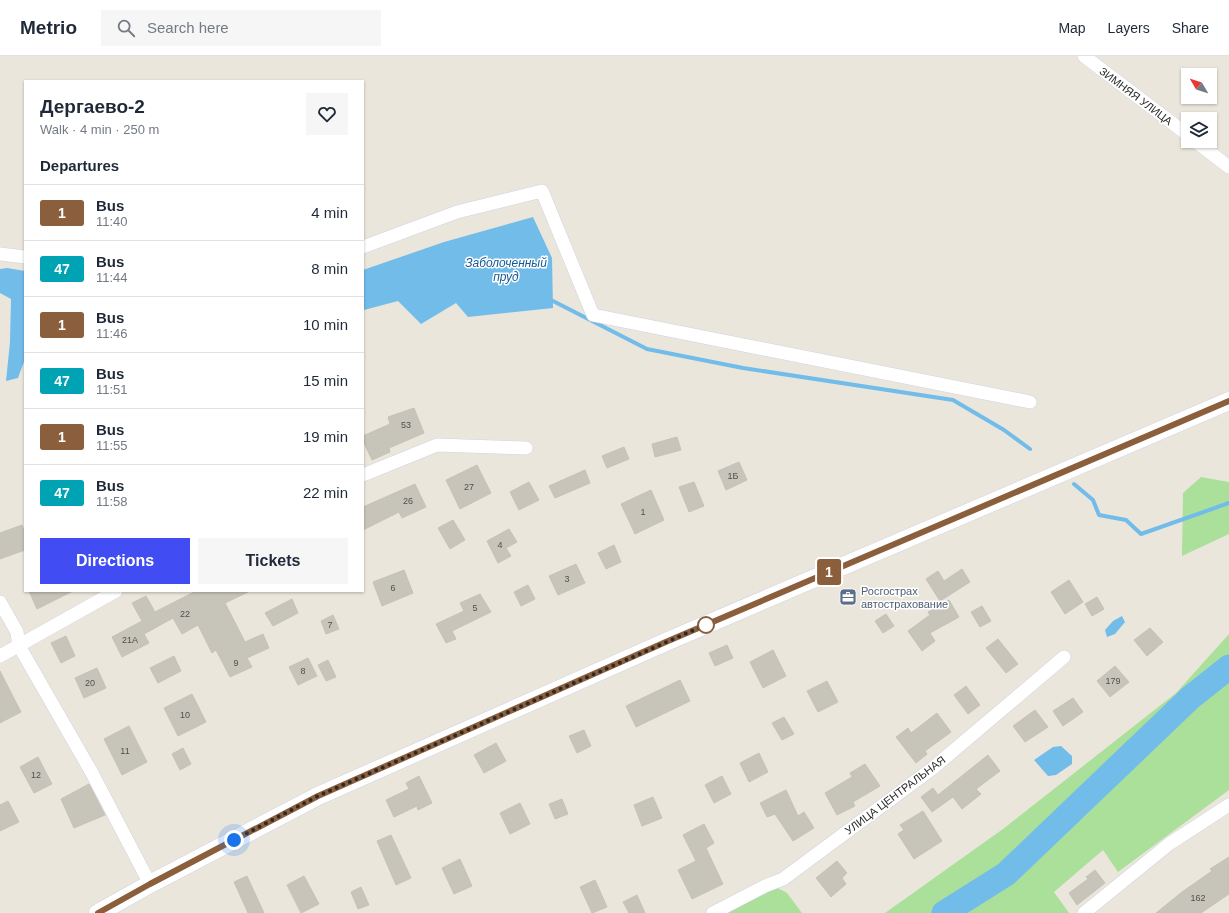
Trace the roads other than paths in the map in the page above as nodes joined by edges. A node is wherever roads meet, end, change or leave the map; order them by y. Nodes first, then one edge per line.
1 (1084, 56) edge
2 (1181, 130) edge
3 (1205, 148) edge
4 (1229, 167) edge
5 (364, 246) edge
6 (0, 254) edge
7 (24, 257) edge
8 (1229, 401) edge
9 (1030, 402) dead end
10 (526, 448) dead end
11 (364, 475) edge
12 (114, 592) edge
13 (0, 602) edge
14 (19, 646) junction
15 (0, 656) edge
16 (1064, 657) dead end
17 (1229, 805) edge
18 (150, 884) junction
19 (98, 913) edge
20 (713, 913) edge
21 (1084, 913) edge

1 - 2 street, ЗИМНЯЯ УЛИЦА
3 - 4 street
5 - 9 street
6 - 7 street
8 - 18 main road
10 - 11 street
12 - 14 street
13 - 14 street
14 - 15 street
14 - 18 street
16 - 20 street, УЛИЦА ЦЕНТРАЛЬНАЯ
17 - 21 street
18 - 19 main road

